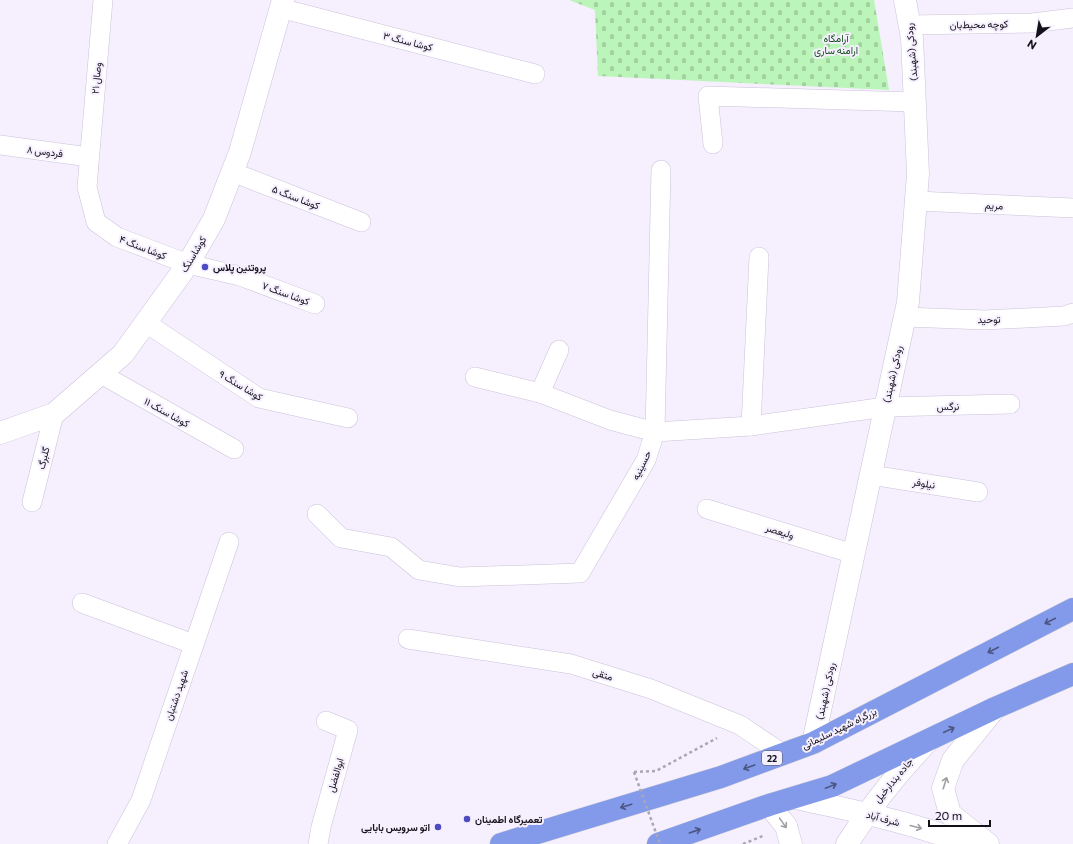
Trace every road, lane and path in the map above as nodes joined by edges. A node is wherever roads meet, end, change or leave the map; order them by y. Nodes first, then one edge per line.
1 (103, 0) edge
2 (905, 0) edge
3 (281, 4) edge
4 (1073, 18) edge
5 (909, 25) junction
6 (535, 74) dead end
7 (914, 102) junction
8 (713, 144) dead end
9 (0, 145) edge
10 (90, 157) junction
11 (661, 170) dead end
12 (232, 172) junction
13 (916, 201) junction
14 (1073, 208) edge
15 (361, 222) dead end
16 (759, 257) dead end
17 (188, 264) junction
18 (315, 304) dead end
19 (1073, 314) edge
20 (905, 316) junction
21 (146, 323) junction
22 (559, 350) dead end
23 (101, 374) junction
24 (475, 377) dead end
25 (540, 393) junction
26 (1010, 404) dead end
27 (885, 407) junction
28 (54, 414) junction
29 (348, 418) dead end
30 (752, 426) junction
31 (655, 432) junction
32 (0, 433) edge
33 (234, 449) dead end
34 (871, 474) junction
35 (978, 492) dead end
36 (32, 502) dead end
37 (707, 509) dead end
38 (317, 514) dead end
39 (229, 542) dead end
40 (854, 554) junction
41 (82, 603) dead end
42 (1073, 609) edge
43 (408, 639) dead end
44 (193, 644) junction
45 (1067, 677) edge
46 (995, 708) junction
47 (326, 722) dead end
48 (740, 725) junction
49 (930, 739) junction
50 (814, 743) junction
51 (782, 754) junction
52 (796, 798) junction
53 (769, 805) junction
54 (866, 813) junction
55 (118, 844) edge
56 (318, 844) edge
57 (501, 844) edge
58 (659, 844) edge
59 (790, 844) edge
60 (847, 844) edge
61 (967, 844) edge
62 (988, 844) edge

1 - 10 street, وصال ۲۱
2 - 5 main road, رودکی (شهبند)
3 - 6 street, کوشا سنگ ۳
3 - 12 main road, کوشاسنگ
4 - 5 street, کوچه محیط‌بان
5 - 7 main road, رودکی (شهبند)
7 - 8 street
7 - 13 main road, رودکی (شهبند)
9 - 10 street, فردوس ۸
10 - 17 street, کوشا سنگ ۴
11 - 31 street
12 - 15 street, کوشا سنگ ۵
12 - 17 main road, کوشاسنگ
13 - 14 street, مریم
13 - 20 main road, رودکی (شهبند)
16 - 30 street
17 - 18 street, کوشا سنگ ۷
17 - 21 main road, کوشاسنگ
19 - 20 street, توحید
20 - 27 main road, رودکی (شهبند)
21 - 23 main road, کوشاسنگ
21 - 29 street, کوشا سنگ ۹
22 - 25 street
23 - 28 main road, کوشاسنگ
23 - 33 street, ۱۱ کوشا سنگ
24 - 25 street
25 - 31 street
26 - 27 street, نرگس
27 - 30 street
27 - 34 main road, رودکی (شهبند)
28 - 32 main road, کوشاسنگ
28 - 36 street, گلبرگ
30 - 31 street
31 - 38 street, حسینیه
34 - 35 street, نیلوفر
34 - 40 main road, رودکی (شهبند)
37 - 40 street, ولیعصر
39 - 44 street, شهید دشتبان
40 - 50 main road, رودکی (شهبند)
41 - 44 street
42 -> 50 highway, بزرگراه شهید سلیمانی / 22
43 - 48 street, متقی
44 - 55 street, شهید دشتبان
45 - 46 highway
49 -> 46 highway
62 -> 46 main road
47 - 56 street, ابوالفضل
48 - 51 street, متقی
48 - 58 path, bridge
52 -> 49 highway
49 - 54 main road, جاده بندارخیل
50 - 51 highway, بزرگراه شهید سلیمانی / 22
51 -> 57 highway, بزرگراه شهید سلیمانی / 22
52 - 53 highway
52 - 54 main road, شرف آباد
58 -> 53 highway
53 -> 59 main road
54 - 60 main road, جاده بندارخیل
54 -> 61 main road, شرف آباد

